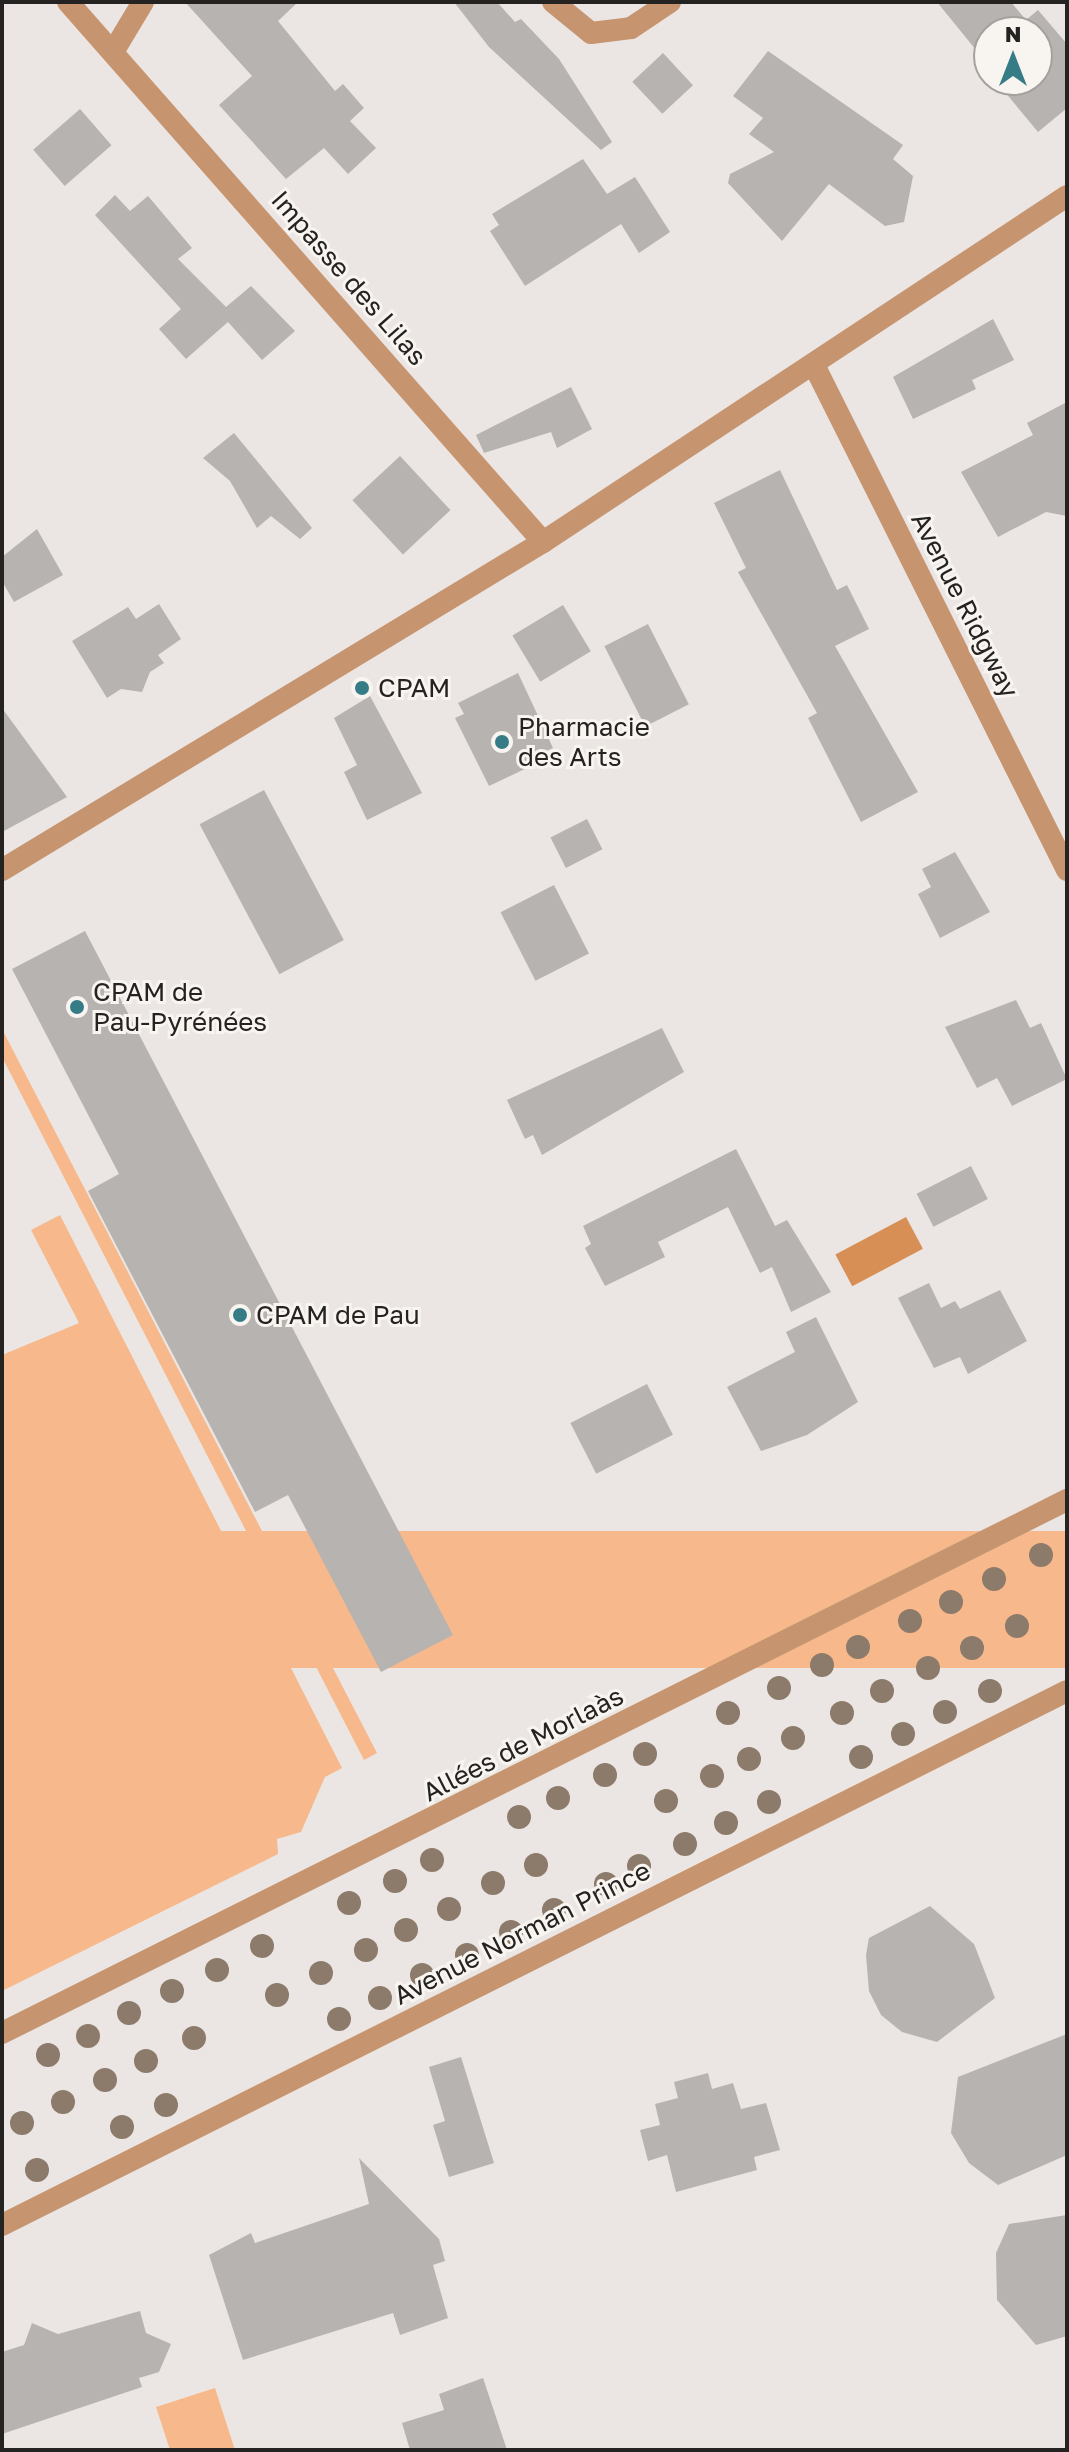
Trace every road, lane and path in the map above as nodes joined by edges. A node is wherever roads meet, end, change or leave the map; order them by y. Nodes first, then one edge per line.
1 (68, 2) edge
2 (143, 2) edge
3 (553, 2) edge
4 (670, 2) edge
5 (113, 52) junction
6 (1067, 196) edge
7 (814, 365) junction
8 (543, 542) junction
9 (2, 870) edge
10 (1067, 870) edge
11 (1067, 1500) edge
12 (1067, 1691) edge
13 (2, 2033) edge
14 (2, 2225) edge

1 - 5 street, Impasse des Lilas
2 - 5 street
3 - 4 street
5 - 8 street, Impasse des Lilas
6 - 7 street
7 - 8 street
7 - 10 street, Avenue Ridgway
8 - 9 street
11 - 13 street, Allées de Morlaàs
12 - 14 street, Avenue Norman Prince

